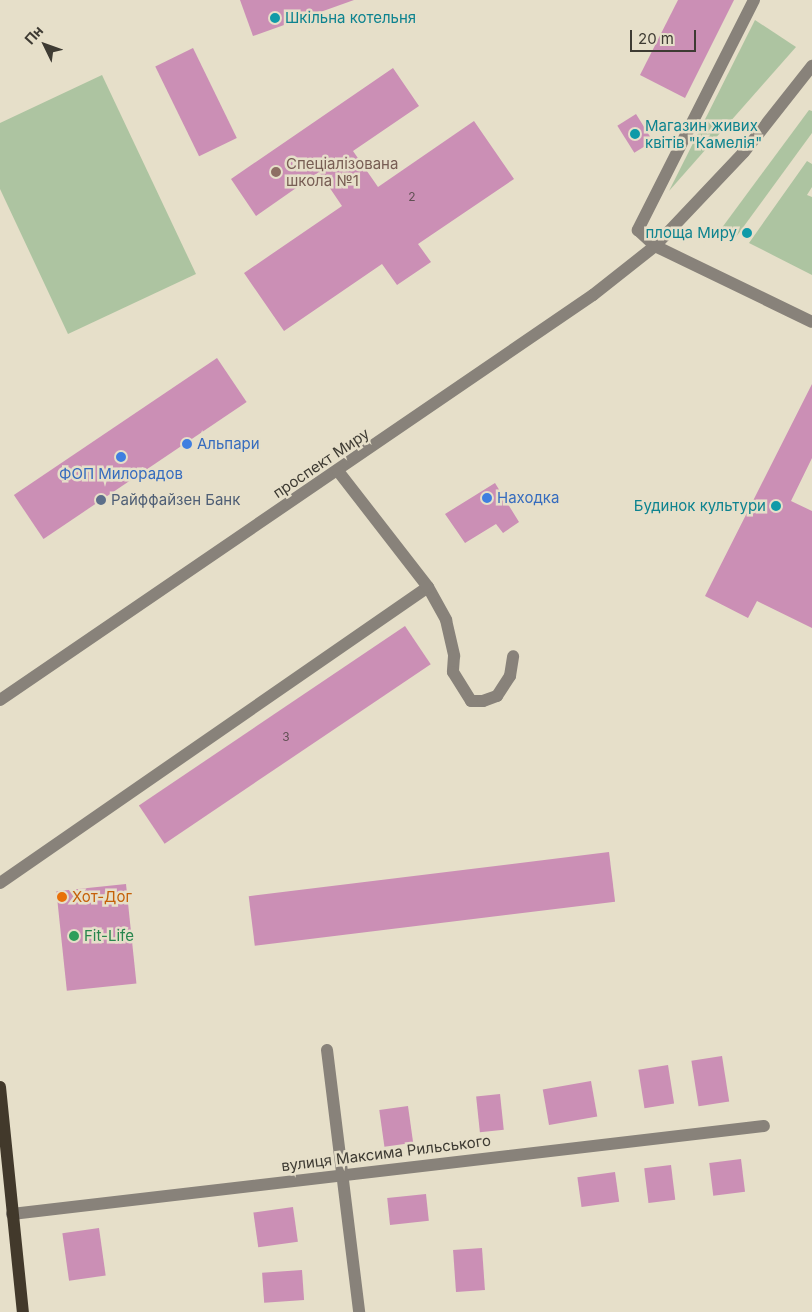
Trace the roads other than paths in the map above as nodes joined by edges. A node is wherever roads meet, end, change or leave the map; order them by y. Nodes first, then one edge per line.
1 (754, 0) edge
2 (812, 66) edge
3 (655, 246) junction
4 (812, 322) edge
5 (338, 471) junction
6 (428, 587) junction
7 (513, 656) dead end
8 (0, 700) edge
9 (0, 883) edge
10 (328, 1050) dead end
11 (0, 1087) edge
12 (764, 1126) dead end
13 (344, 1175) junction
14 (12, 1214) junction
15 (22, 1312) edge
16 (359, 1312) edge

1 - 3 street
2 - 3 street
3 - 4 street
3 - 5 street, проспект Миру
5 - 6 street
5 - 8 street, проспект Миру
6 - 7 street
6 - 9 street
10 - 13 street
11 - 14 main road
12 - 13 street, вулиця Максима Рильського
13 - 14 street, вулиця Максима Рильського
13 - 16 street
14 - 15 main road

